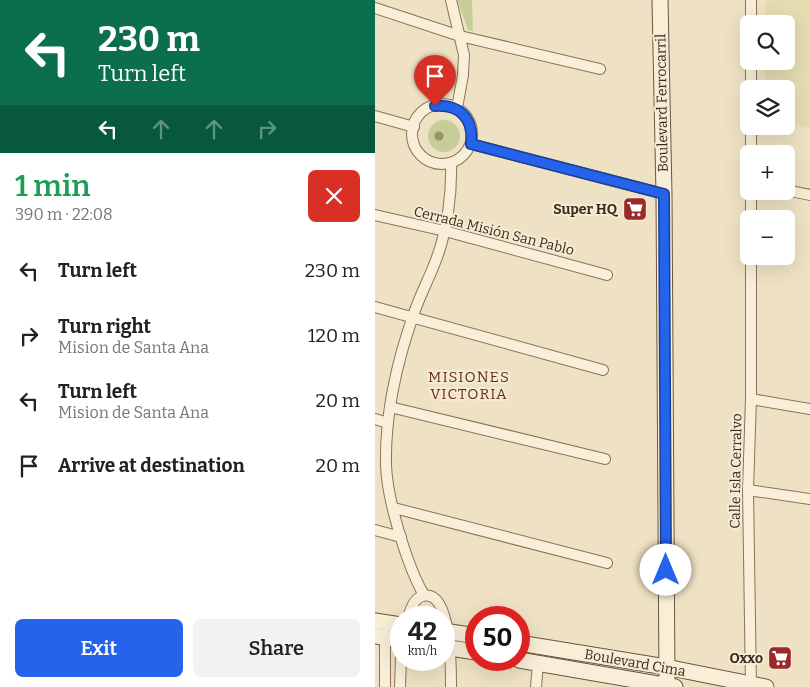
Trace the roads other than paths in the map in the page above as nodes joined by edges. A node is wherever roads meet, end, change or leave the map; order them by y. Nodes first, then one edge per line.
1 (451, 0) edge
2 (660, 0) edge
3 (751, 0) edge
4 (375, 8) edge
5 (751, 15) edge
6 (460, 36) junction
7 (600, 69) dead end
8 (457, 108) junction
9 (375, 116) edge
10 (414, 127) junction
11 (471, 144) junction
12 (451, 163) junction
13 (795, 192) edge
14 (664, 194) junction
15 (810, 195) edge
16 (375, 216) edge
17 (445, 231) junction
18 (751, 265) edge
19 (607, 275) dead end
20 (375, 307) edge
21 (412, 317) junction
22 (603, 370) dead end
23 (751, 399) junction
24 (390, 407) junction
25 (810, 409) edge
26 (375, 419) edge
27 (388, 423) junction
28 (605, 459) dead end
29 (747, 490) junction
30 (810, 499) edge
31 (394, 508) junction
32 (375, 530) edge
33 (401, 537) junction
34 (607, 563) dead end
35 (424, 596) junction
36 (413, 606) edge
37 (439, 606) edge
38 (375, 621) edge
39 (390, 623) edge
40 (380, 637) edge
41 (530, 645) edge
42 (530, 662) edge
43 (538, 663) junction
44 (667, 667) junction
45 (401, 671) edge
46 (449, 671) edge
47 (669, 686) edge
48 (756, 686) edge
49 (385, 687) edge
50 (400, 687) edge
51 (451, 687) edge
52 (536, 687) edge

1 - 6 street
2 - 14 main road, Boulevard Ferrocarril
3 - 5 street
4 - 6 street
6 - 7 street
6 - 8 street
8 - 10 street
8 - 11 street
9 - 10 street
10 - 12 street
11 - 12 street
11 - 14 street
12 - 17 street
13 - 15 street
14 - 44 main road, Boulevard Ferrocarril
16 - 17 street, Cerrada Misión San Pablo
17 - 19 street, Cerrada Misión San Pablo
17 - 21 street
18 - 23 street, Calle Isla Cerralvo
20 - 21 street
21 - 22 street
21 - 24 street
23 - 25 street
23 - 29 street, Calle Isla Cerralvo
24 - 27 street
24 - 28 street
26 - 27 street
27 - 31 street
29 - 30 street
29 - 48 street, Calle Isla Cerralvo
31 - 33 street
31 - 34 street
32 - 33 street
33 - 35 street
35 - 36 street
35 - 37 street
38 - 39 main road
40 - 49 street
41 - 44 main road, Boulevard Cima
42 - 43 main road, Boulevard Cima
43 - 47 main road, Boulevard Cima
43 - 52 street
44 - 47 main road, Boulevard Ferrocarril
44 - 48 main road, Boulevard Cima
45 - 50 street
46 - 51 street

